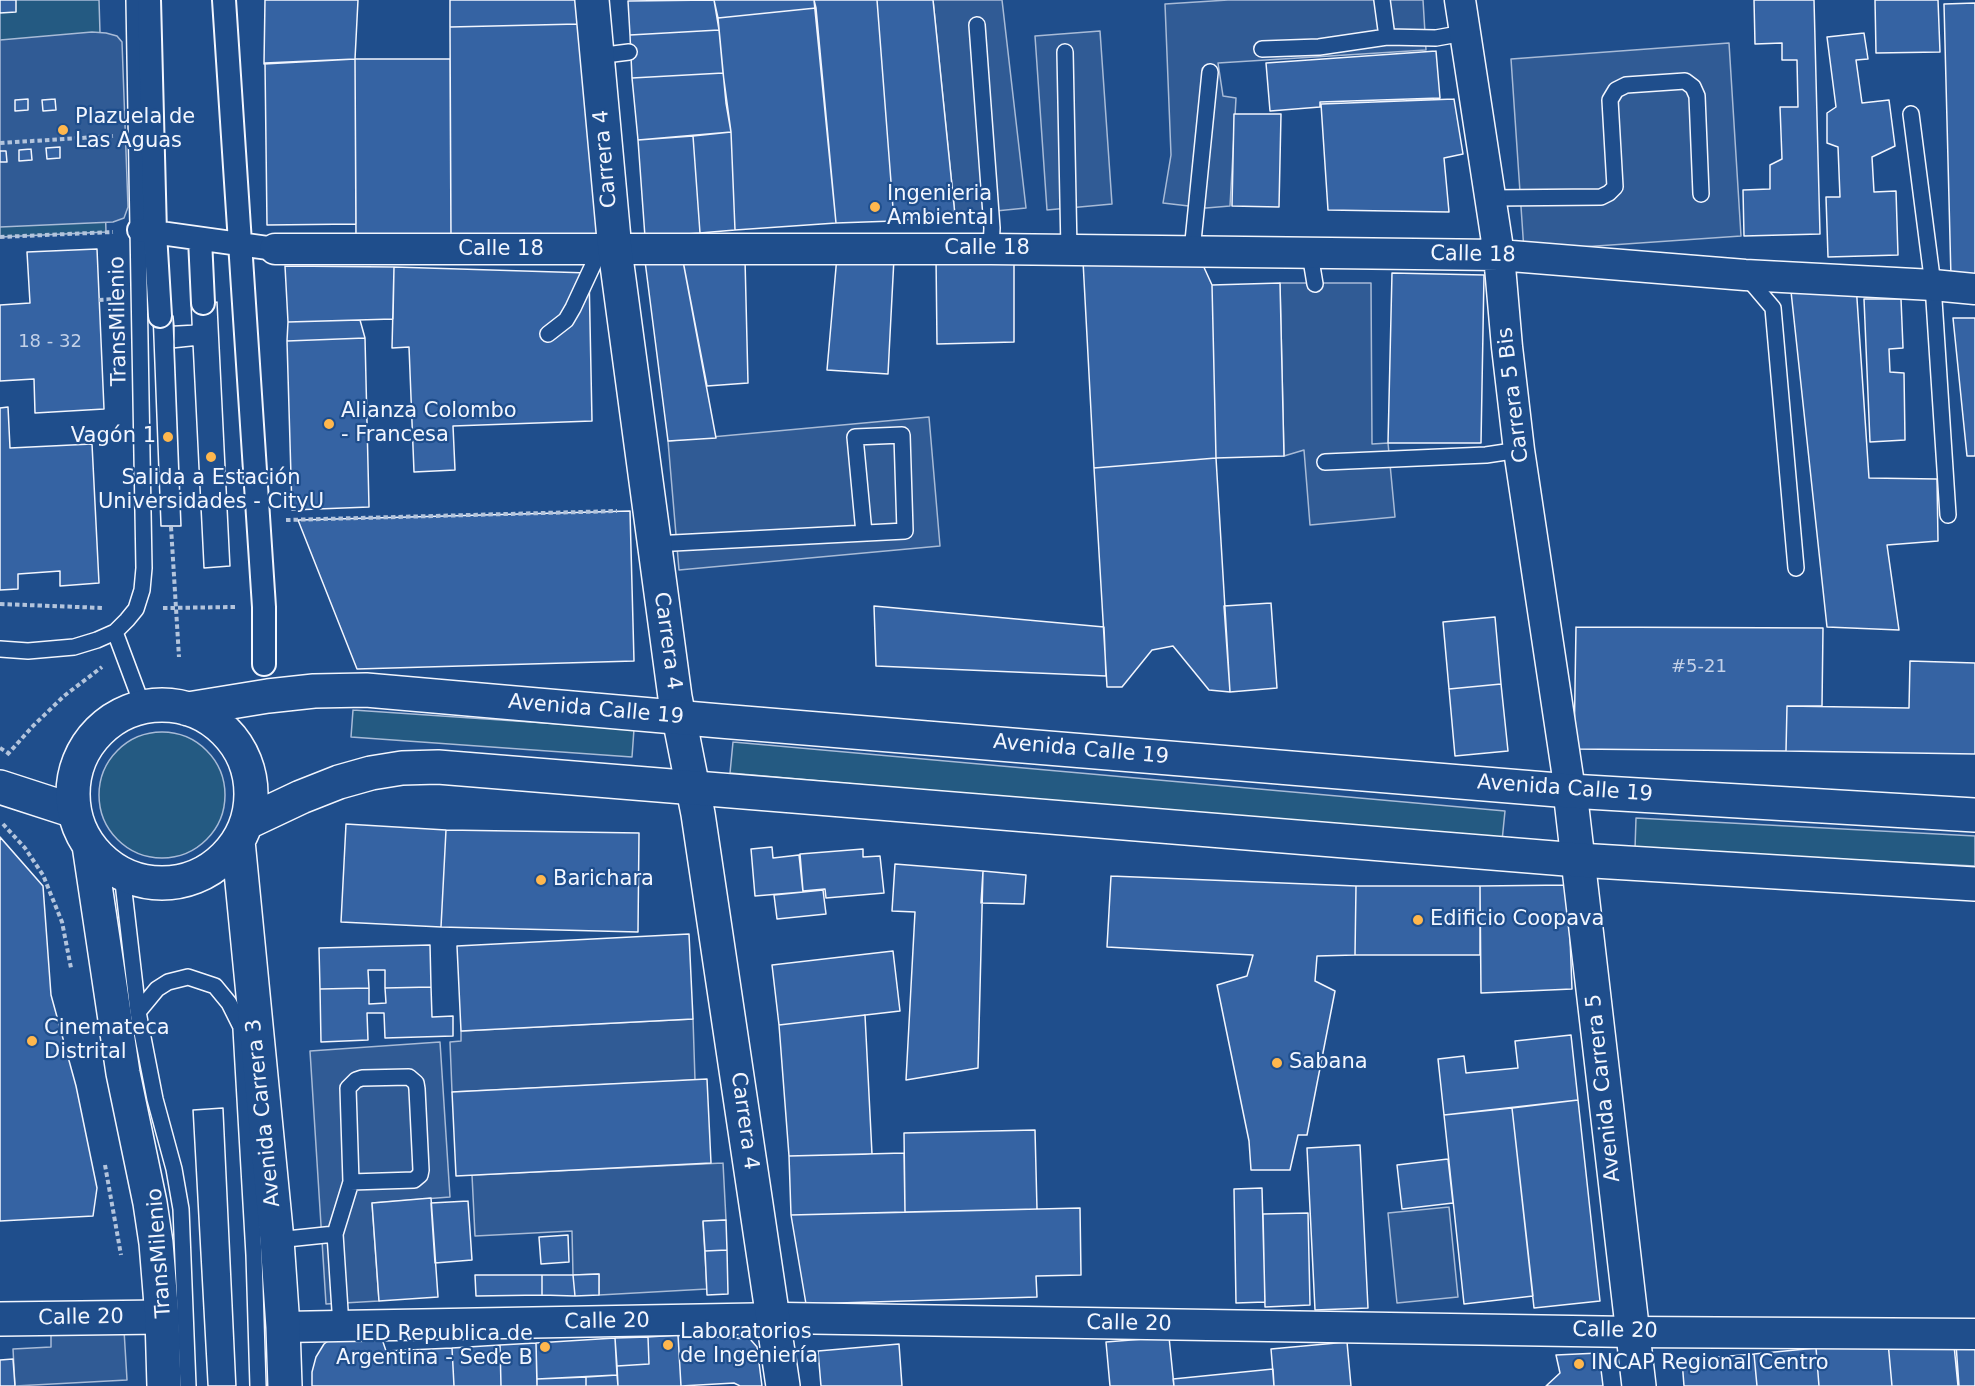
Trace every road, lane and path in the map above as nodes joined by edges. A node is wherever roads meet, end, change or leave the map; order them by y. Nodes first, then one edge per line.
1 (134, 0) edge
2 (149, 0) edge
3 (224, 0) edge
4 (592, 0) edge
5 (1382, 0) edge
6 (1460, 0) edge
7 (978, 25) dead end
8 (1464, 33) junction
9 (1387, 37) junction
10 (1262, 49) dead end
11 (629, 52) dead end
12 (1065, 52) dead end
13 (597, 56) junction
14 (1210, 72) dead end
15 (1911, 114) dead end
16 (137, 134) junction
17 (0, 143) edge
18 (1701, 194) dead end
19 (1490, 198) junction
20 (147, 232) junction
21 (0, 237) edge
22 (200, 239) junction
23 (240, 244) junction
24 (275, 249) joint
25 (991, 249) junction
26 (607, 250) junction
27 (1069, 250) junction
28 (1192, 251) junction
29 (1310, 254) junction
30 (1500, 255) junction
31 (1745, 275) junction
32 (1315, 284) dead end
33 (1933, 285) junction
34 (1975, 289) edge
35 (118, 299) dead end
36 (99, 300) dead end
37 (203, 303) dead end
38 (160, 316) dead end
39 (548, 334) dead end
40 (1519, 450) junction
41 (1325, 462) dead end
42 (618, 511) dead end
43 (1948, 515) dead end
44 (258, 521) junction
45 (171, 526) dead end
46 (864, 533) junction
47 (654, 544) junction
48 (1796, 568) dead end
49 (115, 632) junction
50 (0, 649) edge
51 (123, 653) junction
52 (179, 657) dead end
53 (264, 664) dead end
54 (143, 707) junction
55 (188, 709) junction
56 (679, 717) junction
57 (0, 748) edge
58 (9, 753) junction
59 (2, 773) edge
60 (693, 789) junction
61 (1570, 790) junction
62 (74, 811) junction
63 (1975, 815) edge
64 (0, 821) edge
65 (238, 839) junction
66 (89, 845) junction
67 (1578, 860) junction
68 (122, 874) junction
69 (1975, 884) edge
70 (72, 974) dead end
71 (138, 1012) junction
72 (240, 1025) junction
73 (104, 1159) dead end
74 (351, 1182) junction
75 (335, 1234) junction
76 (277, 1240) junction
77 (122, 1263) dead end
78 (162, 1317) junction
79 (0, 1318) edge
80 (773, 1318) junction
81 (340, 1326) junction
82 (283, 1327) junction
83 (1632, 1332) junction
84 (1975, 1334) edge
85 (165, 1386) edge
86 (188, 1386) edge
87 (258, 1386) edge
88 (285, 1386) edge
89 (783, 1386) edge
90 (1639, 1386) edge

1 - 16 lane, TransMilenio
2 - 20 street
3 - 23 street
4 - 13 main road, Carrera 4
5 - 9 lane
6 - 8 street, Carrera 5 Bis
7 - 25 lane
8 - 9 lane
8 - 19 street, Carrera 5 Bis
9 - 10 lane
11 - 13 lane
12 - 27 lane
13 - 26 main road, Carrera 4
14 - 28 lane
15 - 33 lane
16 - 17 path
16 - 20 lane, TransMilenio
18 - 19 lane
19 - 30 street, Carrera 5 Bis
20 - 21 path
20 - 22 street, Calle 18
20 - 38 street
20 - 49 lane, TransMilenio
22 - 23 street, Calle 18
22 - 37 street
23 - 24 street, Calle 18
23 - 44 street
24 - 26 street, Calle 18
25 - 26 street, Calle 18
25 - 27 street, Calle 18
26 - 39 lane
26 - 47 main road, Carrera 4
27 - 28 street, Calle 18
28 - 29 street, Calle 18
29 - 30 street, Calle 18
29 - 32 lane
30 - 31 street, Calle 18
30 - 40 street, Carrera 5 Bis
31 - 33 street, Calle 18
31 - 48 lane
33 - 34 street, Calle 18
33 - 43 lane
35 - 36 path
40 - 41 lane
40 - 61 street, Carrera 5 Bis
42 - 44 path
44 - 53 street
45 - 52 path
46 - 46 lane
46 - 47 lane
47 - 56 main road, Carrera 4
49 - 50 lane, TransMilenio
49 - 51 lane
51 - 54 lane
51 - 58 path
54 - 55 main road
54 - 62 main road
55 - 56 main road, Avenida Calle 19
55 - 65 main road
56 - 60 main road, Carrera 4
56 - 61 main road, Avenida Calle 19
57 - 58 path
58 - 59 path
59 - 62 main road
60 - 65 main road
60 - 67 main road
60 - 80 main road, Carrera 4
61 - 63 main road, Avenida Calle 19
61 - 67 main road, Avenida Carrera 5
62 - 66 main road
64 - 70 path
65 - 68 main road
65 - 72 lane
65 - 76 main road, Avenida Carrera 3
66 - 68 main road
66 - 78 main road
67 - 69 main road
67 - 83 main road, Avenida Carrera 5
68 - 71 lane, TransMilenio
71 - 72 lane
71 - 86 lane, TransMilenio
72 - 87 lane
73 - 77 path
74 - 74 lane
74 - 75 lane
75 - 76 lane
75 - 81 lane
76 - 82 main road, Avenida Carrera 3
78 - 79 main road, Calle 20
78 - 85 main road
80 - 81 street, Calle 20
80 - 83 street, Calle 20
80 - 89 main road, Carrera 4
81 - 82 street, Calle 20
82 - 88 main road, Avenida Carrera 3
83 - 84 street, Calle 20
83 - 90 main road, Avenida Carrera 5

